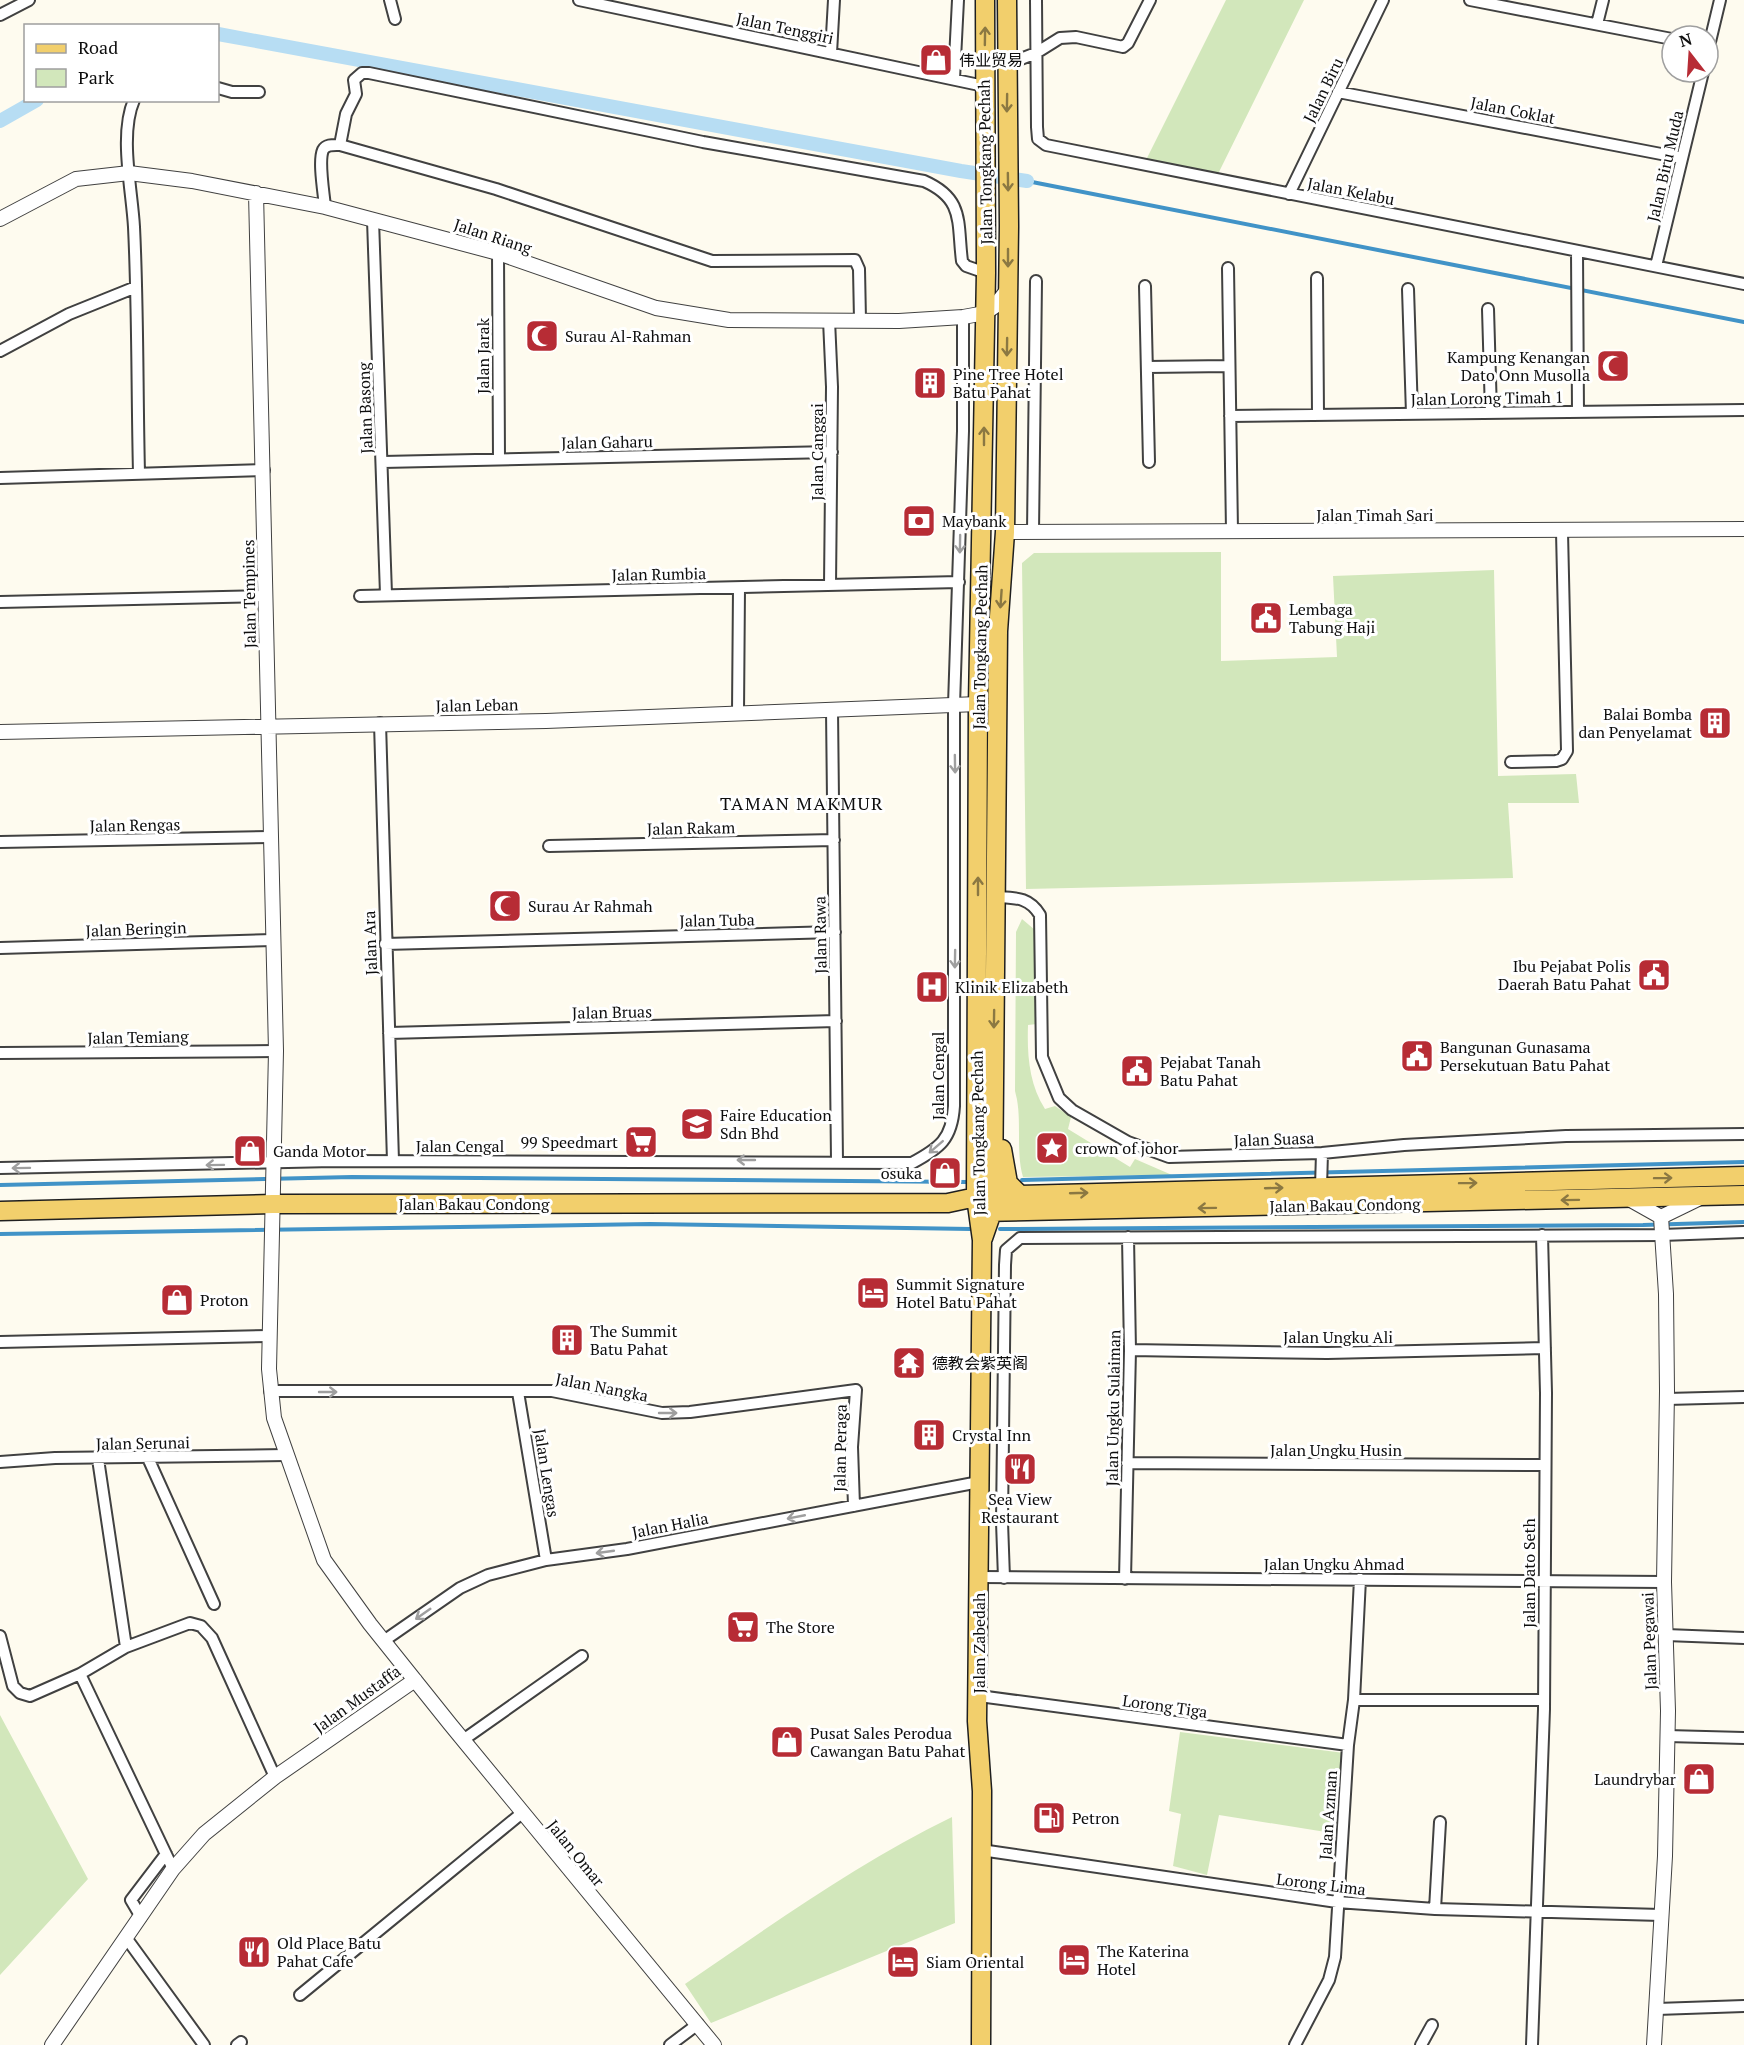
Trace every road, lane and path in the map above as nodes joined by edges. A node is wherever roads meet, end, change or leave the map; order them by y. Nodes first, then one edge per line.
1 (29, 0) edge
2 (390, 0) edge
3 (579, 0) edge
4 (834, 0) edge
5 (958, 0) edge
6 (985, 0) edge
7 (1007, 0) edge
8 (1036, 0) edge
9 (1150, 0) edge
10 (1383, 0) edge
11 (1470, 0) edge
12 (1603, 0) edge
13 (1720, 0) edge
14 (0, 15) edge
15 (395, 20) dead end
16 (1597, 24) junction
17 (1714, 24) edge
18 (1660, 37) edge
19 (831, 53) junction
20 (1036, 53) junction
21 (1008, 64) junction
22 (954, 79) junction
23 (1700, 84) edge
24 (984, 86) junction
25 (219, 88) edge
26 (259, 92) dead end
27 (1338, 92) junction
28 (133, 102) edge
29 (340, 145) junction
30 (1682, 158) junction
31 (129, 173) junction
32 (256, 193) junction
33 (1289, 194) junction
34 (325, 207) junction
35 (0, 219) edge
36 (373, 220) junction
37 (1577, 250) junction
38 (498, 253) junction
39 (1656, 266) junction
40 (1228, 268) dead end
41 (986, 273) junction
42 (1317, 278) dead end
43 (1036, 281) dead end
44 (1744, 284) edge
45 (1145, 286) dead end
46 (136, 287) junction
47 (1008, 289) junction
48 (1408, 290) dead end
49 (1488, 309) dead end
50 (985, 312) junction
51 (963, 317) junction
52 (829, 320) junction
53 (860, 320) junction
54 (0, 351) edge
55 (1230, 366) junction
56 (1147, 367) junction
57 (1744, 410) edge
58 (1578, 412) junction
59 (1491, 413) junction
60 (1412, 414) junction
61 (1318, 415) junction
62 (1230, 416) junction
63 (832, 452) junction
64 (499, 459) junction
65 (382, 462) junction
66 (1149, 462) dead end
67 (264, 470) junction
68 (139, 473) junction
69 (984, 474) junction
70 (0, 478) edge
71 (1744, 529) edge
72 (1232, 531) junction
73 (1005, 532) junction
74 (1033, 532) junction
75 (1562, 532) junction
76 (959, 582) junction
77 (830, 585) junction
78 (982, 586) junction
79 (739, 588) junction
80 (386, 594) junction
81 (264, 596) junction
82 (360, 596) dead end
83 (0, 602) edge
84 (999, 624) junction
85 (978, 704) junction
86 (954, 705) junction
87 (832, 710) junction
88 (738, 712) junction
89 (380, 723) junction
90 (267, 725) junction
91 (0, 732) edge
92 (1511, 762) dead end
93 (270, 837) junction
94 (834, 840) junction
95 (0, 842) edge
96 (549, 846) dead end
97 (996, 897) junction
98 (835, 932) junction
99 (273, 940) junction
100 (385, 944) junction
101 (0, 948) edge
102 (836, 1021) junction
103 (389, 1033) junction
104 (276, 1051) junction
105 (0, 1053) edge
106 (993, 1078) junction
107 (1744, 1134) edge
108 (1322, 1158) junction
109 (393, 1161) junction
110 (837, 1161) junction
111 (0, 1168) edge
112 (274, 1168) junction
113 (1744, 1176) edge
114 (1321, 1182) junction
115 (1020, 1195) junction
116 (1744, 1195) edge
117 (1705, 1196) junction
118 (273, 1197) junction
119 (1628, 1199) junction
120 (984, 1204) junction
121 (0, 1211) edge
122 (1661, 1226) junction
123 (1744, 1232) edge
124 (1542, 1234) junction
125 (1128, 1237) junction
126 (982, 1240) joint
127 (269, 1336) junction
128 (0, 1342) edge
129 (1545, 1348) junction
130 (1130, 1350) junction
131 (856, 1390) joint
132 (270, 1391) junction
133 (518, 1392) junction
134 (1744, 1397) edge
135 (1667, 1399) junction
136 (286, 1455) junction
137 (148, 1458) junction
138 (98, 1459) junction
139 (0, 1462) edge
140 (1127, 1463) junction
141 (1545, 1465) junction
142 (979, 1482) junction
143 (854, 1506) junction
144 (546, 1560) junction
145 (979, 1577) junction
146 (1005, 1578) junction
147 (1125, 1579) junction
148 (1360, 1579) junction
149 (1543, 1580) junction
150 (1664, 1582) junction
151 (214, 1604) dead end
152 (1666, 1635) junction
153 (0, 1636) edge
154 (1744, 1638) edge
155 (386, 1640) junction
156 (126, 1647) junction
157 (582, 1656) dead end
158 (80, 1674) junction
159 (415, 1680) junction
160 (979, 1696) junction
161 (1354, 1700) junction
162 (1544, 1700) junction
163 (1667, 1736) junction
164 (1744, 1738) edge
165 (463, 1740) junction
166 (1348, 1745) junction
167 (275, 1777) junction
168 (522, 1813) junction
169 (1440, 1822) dead end
170 (981, 1850) junction
171 (166, 1854) junction
172 (173, 1869) junction
173 (1336, 1902) junction
174 (1435, 1909) junction
175 (1539, 1912) junction
176 (1661, 1915) junction
177 (141, 1917) junction
178 (127, 1939) junction
179 (300, 1995) dead end
180 (1744, 2006) edge
181 (1657, 2009) junction
182 (698, 2024) junction
183 (1432, 2025) dead end
184 (1534, 2044) edge
185 (52, 2045) edge
186 (204, 2045) edge
187 (670, 2045) edge
188 (714, 2045) edge
189 (981, 2045) edge
190 (1295, 2045) edge
191 (1421, 2045) edge
192 (1654, 2045) edge

1 - 14 street
2 - 15 street
3 - 19 street, Jalan Tenggiri
4 - 19 street
5 - 22 street
24 -> 6 main road, Jalan Tongkang Pechah
7 - 21 main road, Jalan Tongkang Pechah
8 - 20 street
9 - 20 street
10 - 27 street, Jalan Biru
11 - 16 street
12 - 16 street
13 - 17 street
16 - 18 street
19 - 22 street, Jalan Tenggiri
20 - 21 street
20 - 33 street, Jalan Kelabu
21 -> 47 main road, Jalan Tongkang Pechah
22 - 24 street, Jalan Tenggiri
23 - 30 street, Jalan Biru Muda
24 - 41 main road, Jalan Tongkang Pechah
25 - 26 street
27 - 30 street, Jalan Coklat
27 - 33 street, Jalan Biru
28 - 31 street
29 - 34 street
29 - 41 street
29 - 53 street
30 - 39 street, Jalan Biru Muda
31 - 32 street, Jalan Riang
31 - 35 street, Jalan Riang
31 - 46 street
32 - 34 street, Jalan Riang
32 - 67 street, Jalan Tempines
33 - 37 street, Jalan Kelabu
34 - 36 street, Jalan Riang
36 - 38 street, Jalan Riang
36 - 65 street, Jalan Basong
37 - 39 street, Jalan Kelabu
37 - 58 street
38 - 52 street, Jalan Riang
38 - 64 street, Jalan Jarak
39 - 44 street, Jalan Kelabu
40 - 55 street
41 - 50 main road, Jalan Tongkang Pechah
42 - 61 street
43 - 74 street
45 - 56 street
46 - 54 street
46 - 68 street
47 - 50 street
47 -> 73 main road, Jalan Tongkang Pechah
48 - 60 street
49 - 59 street
50 - 51 street, Jalan Riang
69 -> 50 main road, Jalan Tongkang Pechah
51 - 53 street, Jalan Riang
51 -> 76 street, Jalan Cengal
52 - 53 street, Jalan Riang
52 - 63 street, Jalan Canggai
55 - 56 street
55 - 62 street
56 - 66 street
57 - 58 street, Jalan Lorong Timah 1
58 - 59 street, Jalan Lorong Timah 1
59 - 60 street, Jalan Lorong Timah 1
60 - 61 street, Jalan Lorong Timah 1
61 - 62 street, Jalan Lorong Timah 1
62 - 72 street
63 - 64 street, Jalan Gaharu
63 - 77 street, Jalan Canggai
64 - 65 street, Jalan Gaharu
65 - 80 street, Jalan Basong
67 - 68 street
67 - 81 street, Jalan Tempines
68 - 70 street
69 - 73 main road
69 - 78 main road, Jalan Tongkang Pechah
71 - 75 street, Jalan Timah Sari
72 - 74 street, Jalan Timah Sari
72 - 75 street, Jalan Timah Sari
73 - 74 street, Jalan Timah Sari
73 - 78 main road
73 -> 84 main road, Jalan Tongkang Pechah
75 - 92 street
76 - 77 street, Jalan Rumbia
76 - 86 street, Jalan Cengal
77 - 79 street, Jalan Rumbia
78 - 85 main road, Jalan Tongkang Pechah
79 - 80 street, Jalan Rumbia
79 - 88 street
80 - 82 street, Jalan Rumbia
81 - 83 street
81 - 90 street, Jalan Tempines
84 - 85 main road
84 - 97 main road, Jalan Tongkang Pechah
85 - 86 street, Jalan Leban
120 -> 85 main road, Jalan Tongkang Pechah
86 - 87 street, Jalan Leban
86 -> 110 street, Jalan Cengal
87 - 88 street, Jalan Leban
87 - 94 street, Jalan Rawa
88 - 89 street, Jalan Leban
89 - 90 street, Jalan Leban
89 - 100 street, Jalan Ara
90 - 91 street, Jalan Leban
90 - 93 street, Jalan Tempines
93 - 95 street, Jalan Rengas
93 - 99 street, Jalan Tempines
94 - 96 street, Jalan Rakam
94 - 98 street, Jalan Rawa
97 -> 106 main road, Jalan Tongkang Pechah
97 - 108 street, Jalan Suasa
98 - 100 street, Jalan Tuba
98 - 102 street, Jalan Rawa
99 - 101 street, Jalan Beringin
99 - 104 street, Jalan Tempines
100 - 103 street, Jalan Ara
102 - 103 street, Jalan Bruas
102 - 110 street, Jalan Rawa
103 - 109 street, Jalan Ara
104 - 105 street, Jalan Temiang
104 - 112 street, Jalan Mustaffa
106 - 115 main road
106 - 120 main road, Jalan Tongkang Pechah
107 - 108 street, Jalan Suasa
108 - 114 street
110 -> 109 street, Jalan Cengal
109 - 112 street, Jalan Cengal
112 -> 111 street, Jalan Cengal
112 - 118 street, Jalan Mustaffa
114 -> 113 main road, Jalan Bakau Condong
115 -> 114 main road, Jalan Bakau Condong
115 - 120 main road, Jalan Bakau Condong
116 - 117 main road, Jalan Bakau Condong
117 - 119 main road, Jalan Bakau Condong
117 - 122 street
118 - 120 main road, Jalan Bakau Condong
118 - 121 main road, Jalan Bakau Condong
118 - 127 street, Jalan Mustaffa
119 -> 120 main road, Jalan Bakau Condong
119 - 122 street
120 - 126 main road, Jalan Tongkang Pechah
122 - 123 street
122 - 124 street
122 - 135 street, Jalan Pegawai
124 - 125 street
124 - 129 street, Jalan Dato Seth
125 - 130 street, Jalan Ungku Sulaiman
125 - 146 street
126 - 142 main road, Jalan Zabedah
127 - 128 street
127 - 132 street, Jalan Mustaffa
129 - 130 street, Jalan Ungku Ali
129 - 141 street, Jalan Dato Seth
130 - 140 street, Jalan Ungku Sulaiman
133 -> 131 street, Jalan Nangka
131 - 143 street, Jalan Peraga
132 -> 133 street, Jalan Nangka
132 - 136 street, Jalan Mustaffa
133 - 144 street, Jalan Lengas
134 - 135 street
135 - 150 street, Jalan Pegawai
136 - 137 street, Jalan Serunai
136 - 155 street, Jalan Mustaffa
137 - 138 street, Jalan Serunai
137 - 151 street
138 - 139 street, Jalan Serunai
138 - 156 street
140 - 141 street, Jalan Ungku Husin
140 - 147 street, Jalan Ungku Sulaiman
141 - 149 street, Jalan Dato Seth
142 - 143 street, Jalan Halia
142 - 145 main road, Jalan Zabedah
143 -> 144 street, Jalan Halia
144 -> 155 street, Jalan Halia
145 - 146 street, Jalan Ungku Ahmad
145 - 160 main road, Jalan Zabedah
146 - 147 street, Jalan Ungku Ahmad
147 - 148 street, Jalan Ungku Ahmad
148 - 149 street, Jalan Ungku Ahmad
148 - 161 street, Jalan Azman
149 - 150 street, Jalan Ungku Ahmad
149 - 162 street, Jalan Dato Seth
150 - 152 street, Jalan Pegawai
152 - 154 street
152 - 163 street, Jalan Pegawai
153 - 158 street
155 - 159 street, Jalan Mustaffa
156 - 158 street
156 - 167 street
157 - 165 street
158 - 171 street
159 - 165 street, Jalan Omar
159 - 167 street, Jalan Mustaffa
160 - 166 street, Lorong Tiga
160 - 170 main road, Jalan Zabedah
161 - 162 street
161 - 166 street, Jalan Azman
162 - 175 street, Jalan Dato Seth
163 - 164 street
163 - 176 street, Jalan Pegawai
165 - 168 street, Jalan Omar
166 - 173 street, Jalan Azman
167 - 172 street, Jalan Mustaffa
168 - 179 street
168 - 182 street, Jalan Omar
169 - 174 street
170 - 173 street, Lorong Lima
170 - 189 main road, Jalan Zabedah
171 - 172 street
171 - 177 street
172 - 177 street, Jalan Mustaffa
173 - 174 street, Lorong Lima
173 - 190 street, Jalan Azman
174 - 175 street, Lorong Lima
175 - 176 street, Lorong Lima
175 - 184 street, Jalan Dato Seth
176 - 181 street, Jalan Pegawai
177 - 178 street, Jalan Mustaffa
178 - 185 street, Jalan Mustaffa
178 - 186 street
180 - 181 street
181 - 192 street, Jalan Pegawai
182 - 187 street
182 - 188 street, Jalan Omar
183 - 191 street

